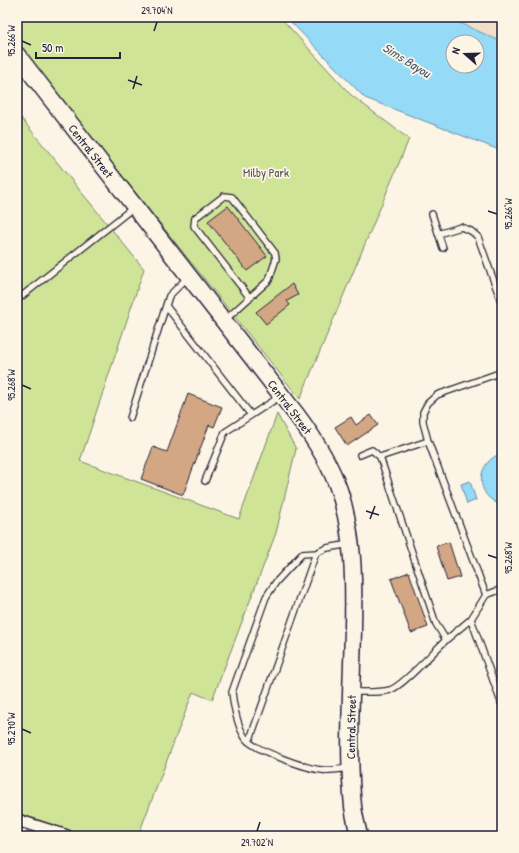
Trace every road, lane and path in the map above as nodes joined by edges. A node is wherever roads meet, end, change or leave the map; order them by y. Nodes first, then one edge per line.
1 (17, 55) edge
2 (135, 207) junction
3 (432, 214) dead end
4 (438, 234) junction
5 (443, 248) dead end
6 (189, 276) junction
7 (250, 298) junction
8 (17, 300) edge
9 (502, 304) edge
10 (166, 306) junction
11 (224, 321) junction
12 (502, 372) edge
13 (281, 395) junction
14 (251, 415) junction
15 (130, 418) dead end
16 (428, 440) junction
17 (360, 455) dead end
18 (380, 457) junction
19 (205, 481) dead end
20 (351, 544) junction
21 (316, 553) junction
22 (502, 589) edge
23 (486, 595) junction
24 (471, 619) junction
25 (446, 640) junction
26 (352, 692) junction
27 (502, 705) edge
28 (249, 742) junction
29 (350, 768) junction
30 (17, 820) edge
31 (68, 836) edge
32 (359, 836) edge

1 - 2 street, Central Street
2 - 6 street, Central Street
2 - 8 lane
3 - 4 lane
4 - 5 lane
4 - 9 lane
6 - 10 lane
6 - 11 street, Central Street
7 - 7 lane
7 - 11 lane
10 - 14 lane
10 - 15 lane
11 - 13 street, Central Street
12 - 16 lane
13 - 14 lane
13 - 20 street, Central Street
14 - 19 lane
16 - 18 lane
16 - 23 lane
17 - 18 lane
18 - 25 lane
20 - 21 lane
20 - 26 street, Central Street
21 - 28 lane
21 - 28 lane
22 - 23 lane
23 - 24 lane
24 - 25 lane
24 - 27 lane
25 - 26 lane
26 - 29 street, Central Street
28 - 29 lane
29 - 32 street, Central Street
30 - 31 street

